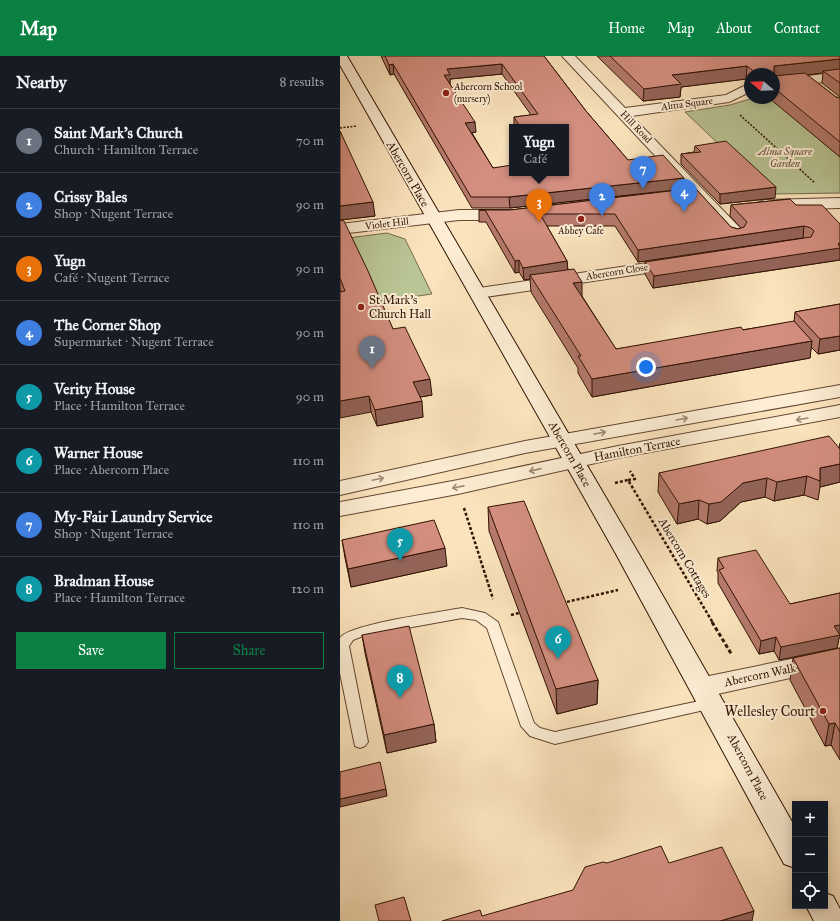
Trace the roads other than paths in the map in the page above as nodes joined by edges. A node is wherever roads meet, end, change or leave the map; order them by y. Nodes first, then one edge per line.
1 (341, 56) edge
2 (568, 56) edge
3 (840, 76) edge
4 (807, 80) junction
5 (780, 83) edge
6 (744, 90) edge
7 (824, 93) edge
8 (622, 112) junction
9 (700, 193) junction
10 (676, 196) edge
11 (840, 203) edge
12 (717, 211) junction
13 (526, 213) edge
14 (434, 218) junction
15 (340, 230) edge
16 (737, 234) edge
17 (688, 262) edge
18 (479, 293) junction
19 (840, 391) edge
20 (840, 412) edge
21 (561, 440) junction
22 (573, 461) junction
23 (340, 488) edge
24 (340, 509) edge
25 (840, 658) edge
26 (709, 695) junction
27 (360, 742) dead end
28 (792, 849) edge
29 (824, 909) edge
30 (830, 921) edge

1 - 14 street, Abercorn Place
2 - 8 street, Hill Road
3 - 4 street
4 - 5 street
4 - 7 street
6 - 8 street, Alma Square
8 - 9 street, Hill Road
9 - 10 street
9 - 12 street, Hill Road
11 - 12 street
12 - 16 street, Hill Road
13 - 14 street, Violet Hill
14 - 15 street, Violet Hill
14 - 18 street, Abercorn Place
17 - 18 street, Abercorn Close
18 - 21 street, Abercorn Place
21 -> 19 street, Hamilton Terrace
20 -> 22 street, Hamilton Terrace
21 - 22 street, Abercorn Place
23 -> 21 street, Hamilton Terrace
22 -> 24 street, Hamilton Terrace
22 - 26 street, Abercorn Place
25 - 26 street, Abercorn Walk
26 - 27 lane
26 - 28 street, Abercorn Place
29 - 30 street

